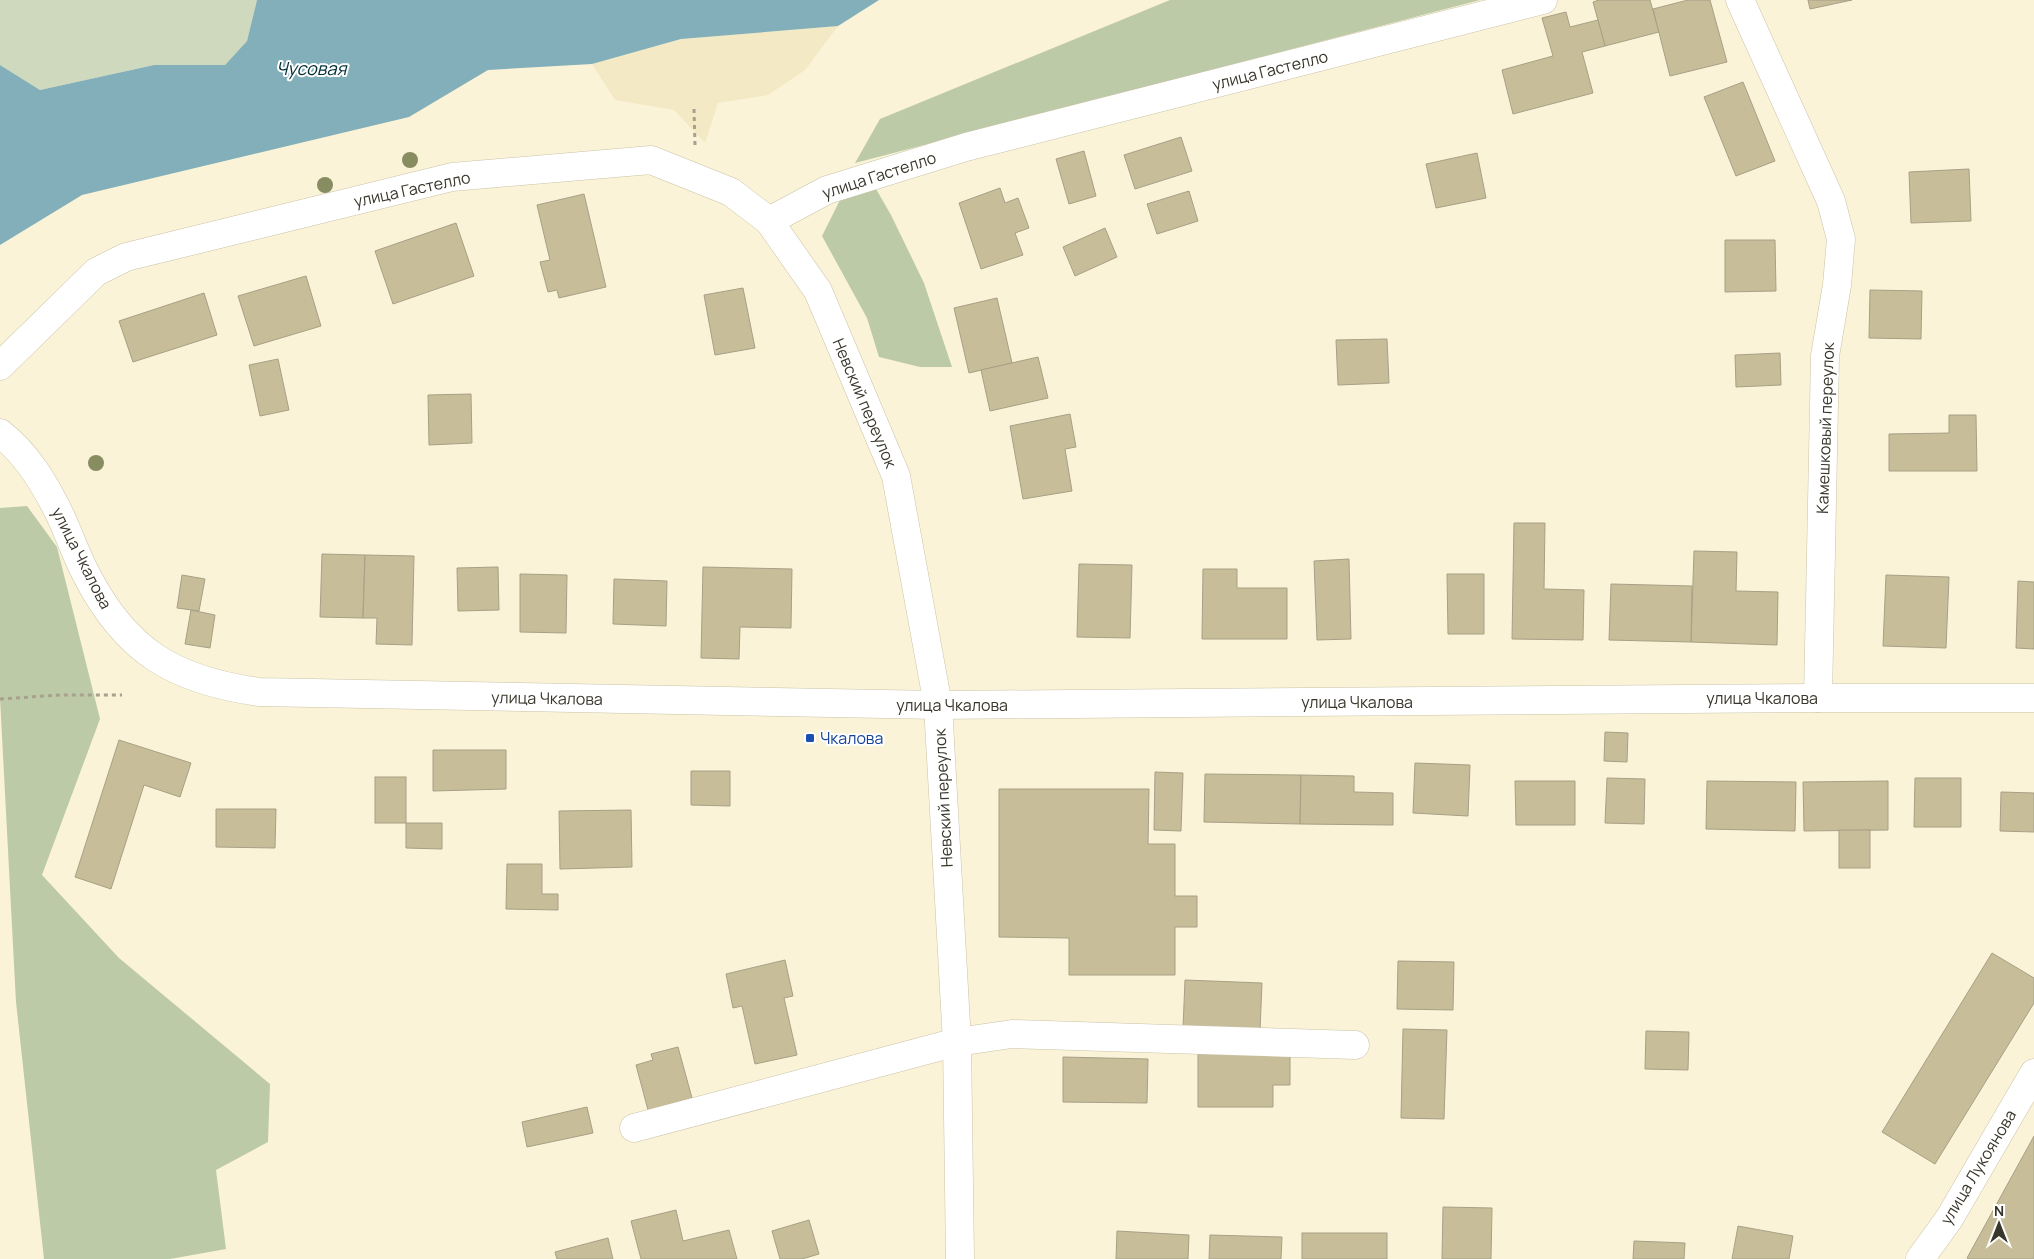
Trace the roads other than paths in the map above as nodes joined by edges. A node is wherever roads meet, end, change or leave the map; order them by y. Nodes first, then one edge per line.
1 (1543, 0) edge
2 (1740, 0) edge
3 (769, 221) junction
4 (0, 366) edge
5 (0, 432) edge
6 (1818, 698) junction
7 (2034, 698) edge
8 (938, 705) junction
9 (957, 1042) junction
10 (1355, 1044) dead end
11 (2034, 1073) edge
12 (634, 1128) dead end
13 (960, 1259) edge
14 (1920, 1259) edge

1 - 3 street, улица Гастелло
2 - 6 street, Камешковый переулок
3 - 4 street, улица Гастелло
3 - 8 street, Невский переулок
5 - 8 street, улица Чкалова
6 - 7 street, улица Чкалова
6 - 8 street, улица Чкалова
8 - 9 street, Невский переулок
9 - 10 street
9 - 12 street
9 - 13 street, Невский переулок
11 - 14 street, улица Лукоянова

